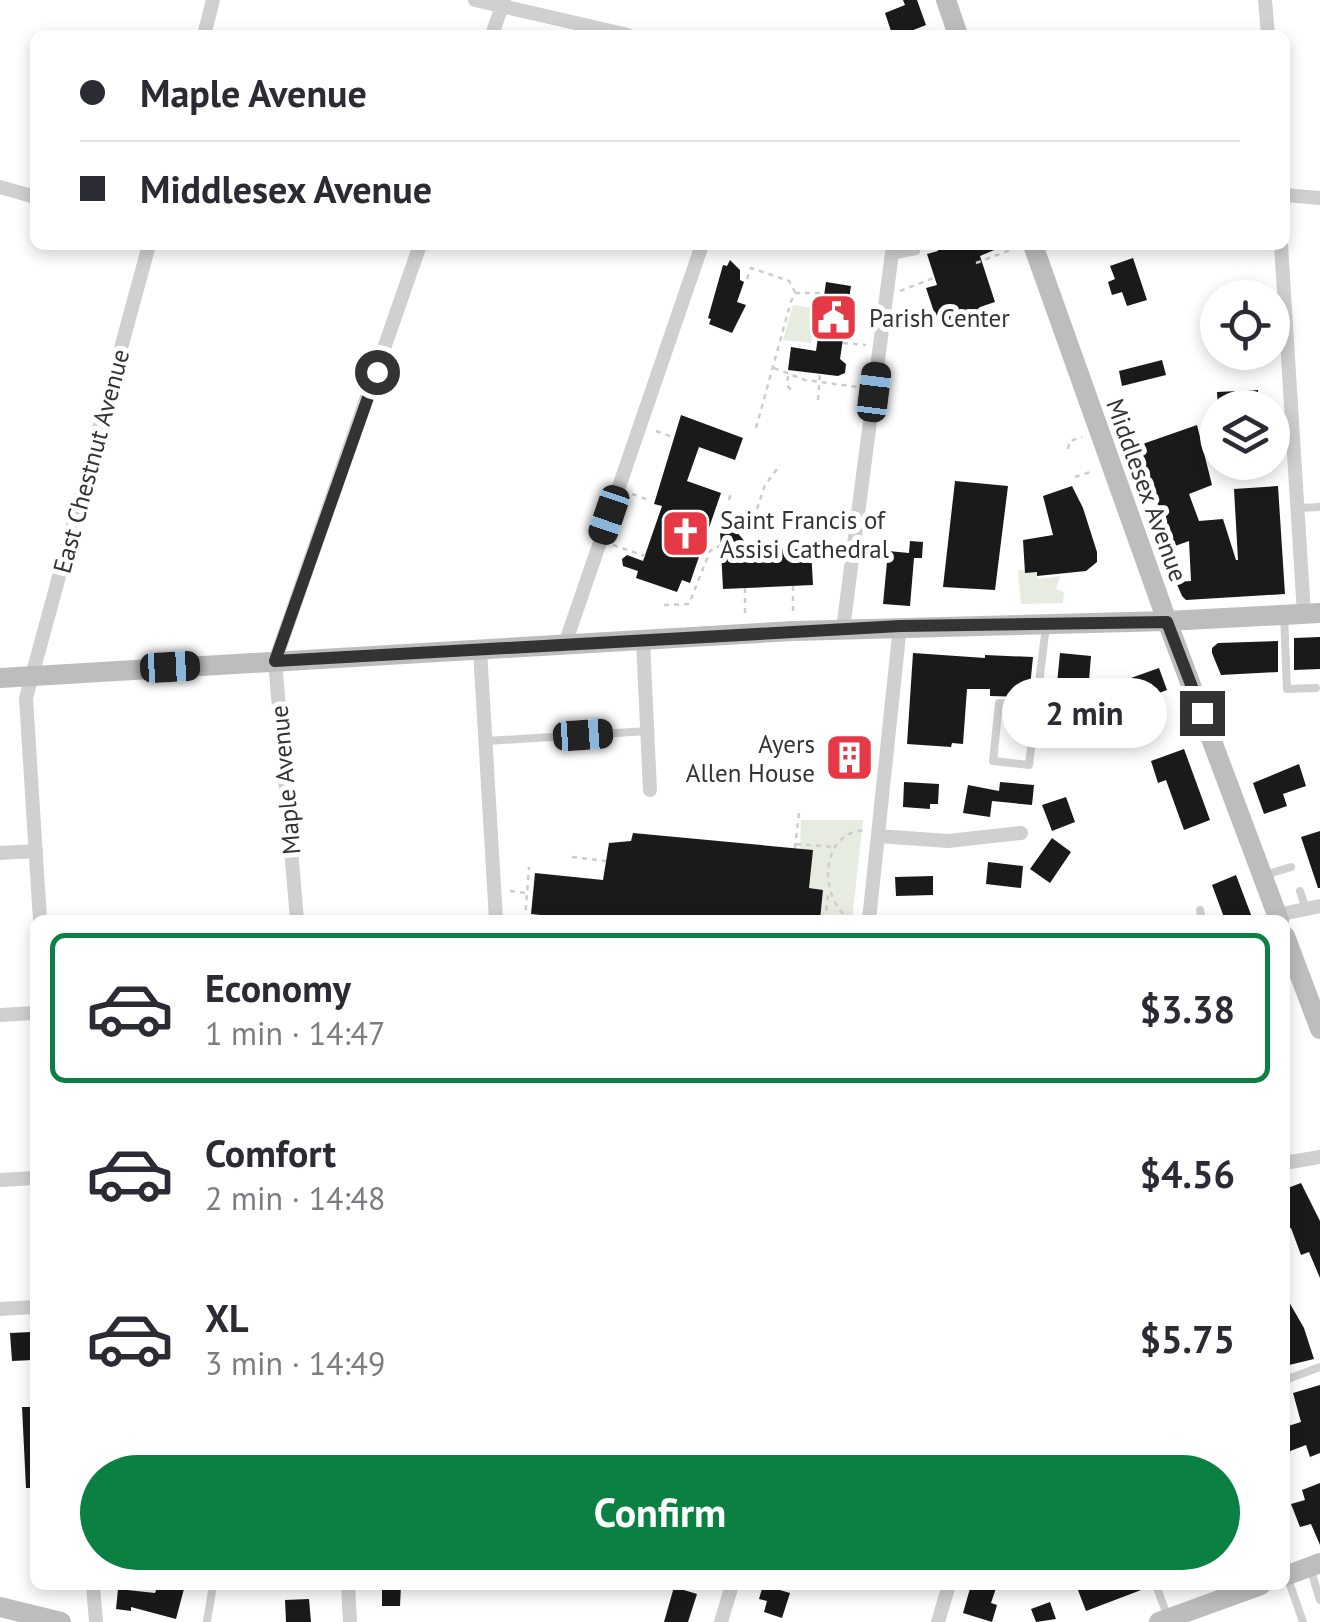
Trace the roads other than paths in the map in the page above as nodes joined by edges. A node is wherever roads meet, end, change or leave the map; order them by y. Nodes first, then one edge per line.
1 (213, 0) edge
2 (475, 0) edge
3 (946, 0) edge
4 (1265, 0) edge
5 (503, 3) edge
6 (205, 30) edge
7 (494, 30) edge
8 (608, 30) edge
9 (956, 30) edge
10 (1268, 30) edge
11 (0, 187) edge
12 (1290, 195) edge
13 (30, 196) edge
14 (1320, 198) edge
15 (148, 250) edge
16 (418, 250) edge
17 (700, 250) edge
18 (892, 250) edge
19 (1024, 250) edge
20 (1281, 250) edge
21 (916, 251) dead end
22 (1320, 507) edge
23 (1298, 508) junction
24 (1303, 614) edge
25 (1167, 622) junction
26 (1046, 624) junction
27 (900, 626) junction
28 (844, 629) junction
29 (644, 641) junction
30 (565, 644) junction
31 (480, 650) junction
32 (275, 661) junction
33 (31, 676) junction
34 (0, 678) edge
35 (1316, 688) dead end
36 (1035, 706) junction
37 (648, 731) junction
38 (486, 741) junction
39 (650, 790) dead end
40 (879, 833) junction
41 (1021, 834) dead end
42 (36, 851) junction
43 (0, 853) edge
44 (1291, 867) dead end
45 (1262, 876) junction
46 (1300, 891) dead end
47 (1313, 908) edge
48 (40, 915) edge
49 (297, 915) edge
50 (496, 915) edge
51 (871, 915) edge
52 (1277, 915) edge
53 (1288, 915) edge
54 (1290, 962) edge
55 (1315, 999) edge
56 (30, 1013) edge
57 (0, 1015) edge
58 (1320, 1029) edge
59 (1320, 1157) edge
60 (1290, 1162) edge
61 (30, 1178) edge
62 (0, 1180) edge
63 (30, 1306) edge
64 (0, 1309) edge
65 (1320, 1367) edge
66 (1290, 1378) edge
67 (1315, 1565) edge
68 (1290, 1574) edge
69 (1290, 1586) edge
70 (94, 1590) edge
71 (213, 1590) edge
72 (348, 1590) edge
73 (731, 1590) edge
74 (948, 1590) edge
75 (1157, 1590) edge
76 (1248, 1590) edge
77 (1320, 1600) edge
78 (0, 1607) edge
79 (40, 1619) edge
80 (207, 1620) edge
81 (1166, 1621) edge
82 (96, 1622) edge
83 (350, 1622) edge
84 (721, 1622) edge
85 (938, 1622) edge
86 (1304, 1622) edge

1 - 6 street
2 - 5 street
3 - 9 street
4 - 10 street
5 - 7 street
5 - 8 street
11 - 13 street
12 - 14 street
15 - 33 street, East Chestnut Avenue
16 - 32 street, Maple Avenue
17 - 30 street
18 - 21 lane
18 - 28 street
19 - 25 street, Middlesex Avenue
20 - 23 street
22 - 23 lane
23 - 24 street
24 - 25 street
24 - 35 lane
25 - 26 street
25 - 45 street, Middlesex Avenue
26 - 27 street
26 - 36 lane
27 - 28 street
27 - 40 street
28 - 29 street
29 - 30 street
29 - 37 street
30 - 31 street
31 - 32 street
31 - 38 street
32 - 33 street
32 - 49 street, Maple Avenue
33 - 34 street
33 - 42 street, East Chestnut Avenue
36 - 36 lane
37 - 38 lane
37 - 39 street
38 - 50 street
40 - 41 street
40 - 51 street
42 - 43 street
42 - 48 street, East Chestnut Avenue
44 - 45 lane
45 - 52 street, Middlesex Avenue
46 - 47 lane
47 - 53 street
54 - 55 street
55 - 58 street
56 - 57 street
59 - 60 street
61 - 62 street
63 - 64 street
65 - 66 lane
67 - 68 street
67 - 77 lane
69 - 86 lane
70 - 82 street
71 - 80 lane
72 - 83 street
73 - 84 street
74 - 85 street
75 - 81 lane
76 - 81 street
78 - 79 street

